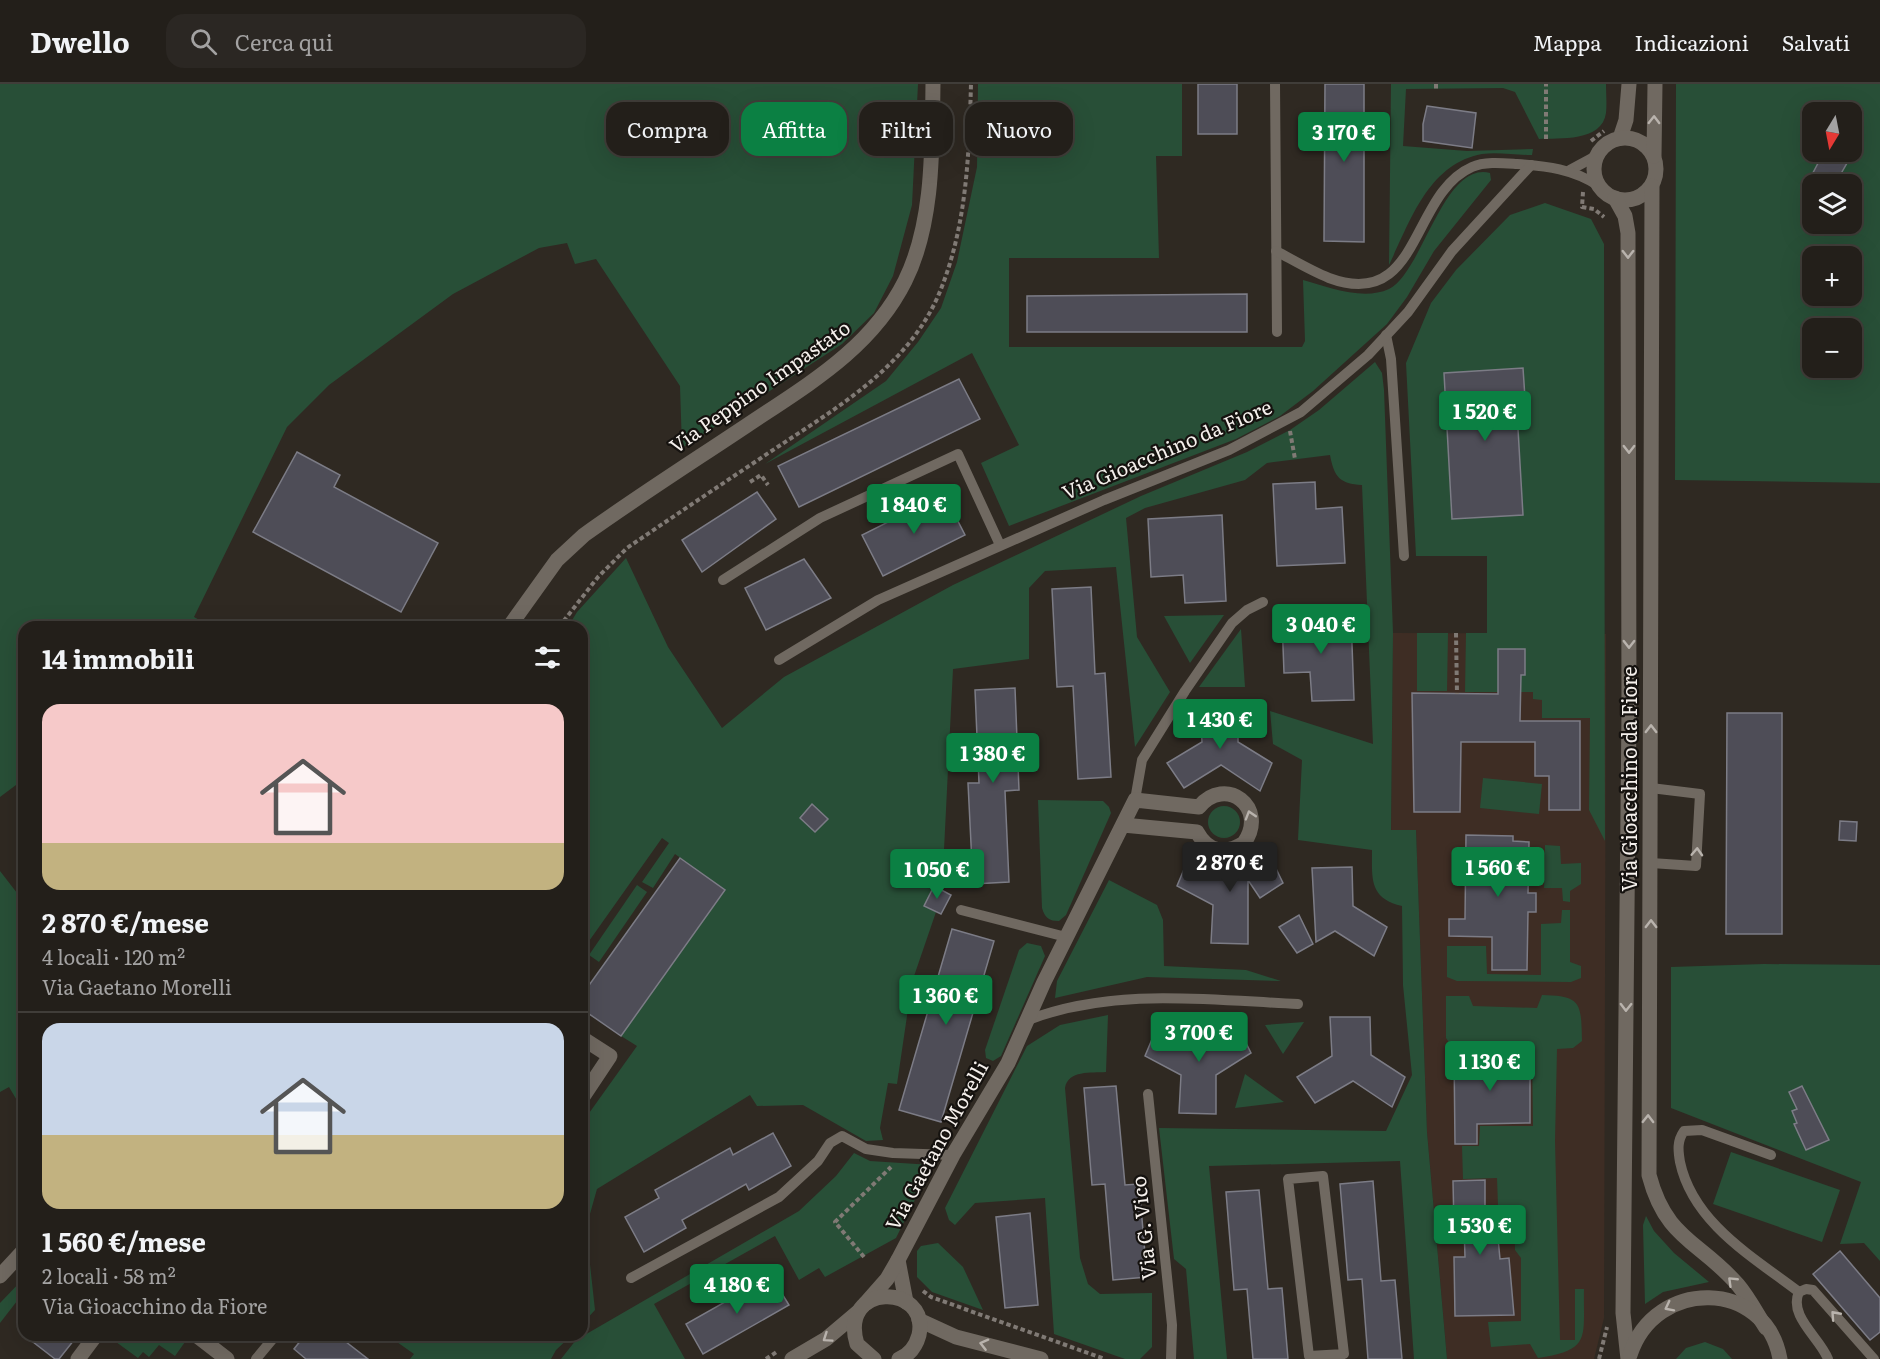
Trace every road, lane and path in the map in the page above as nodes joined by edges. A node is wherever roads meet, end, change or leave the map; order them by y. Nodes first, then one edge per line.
1 (933, 84) edge
2 (1275, 84) edge
3 (1546, 84) edge
4 (1629, 84) edge
5 (1655, 84) edge
6 (1608, 124) dead end
7 (1620, 138) junction
8 (1546, 139) dead end
9 (1654, 156) junction
10 (1590, 160) junction
11 (1531, 165) junction
12 (1570, 171) junction
13 (1599, 186) junction
14 (1652, 186) junction
15 (1615, 198) junction
16 (1276, 251) junction
17 (1277, 332) dead end
18 (1386, 335) junction
19 (1290, 430) dead end
20 (1295, 459) dead end
21 (750, 482) dead end
22 (768, 485) dead end
23 (1000, 545) junction
24 (1404, 556) dead end
25 (723, 580) dead end
26 (1263, 602) dead end
27 (513, 621) edge
28 (1456, 633) dead end
29 (778, 660) dead end
30 (1457, 694) dead end
31 (1651, 788) junction
32 (1135, 800) junction
33 (1123, 825) junction
34 (1652, 863) junction
35 (961, 910) dead end
36 (1066, 937) junction
37 (1298, 1004) dead end
38 (1028, 1020) junction
39 (588, 1042) edge
40 (588, 1089) edge
41 (1148, 1094) dead end
42 (953, 1155) junction
43 (1771, 1155) dead end
44 (894, 1164) dead end
45 (18, 1256) edge
46 (864, 1257) dead end
47 (898, 1260) junction
48 (0, 1276) edge
49 (632, 1278) dead end
50 (922, 1291) dead end
51 (1799, 1292) junction
52 (906, 1302) junction
53 (861, 1308) junction
54 (919, 1320) junction
55 (1767, 1328) junction
56 (92, 1341) edge
57 (204, 1341) edge
58 (271, 1341) edge
59 (259, 1355) edge
60 (1329, 1357) edge
61 (901, 1358) edge
62 (1781, 1358) edge
63 (78, 1359) edge
64 (227, 1359) edge
65 (272, 1359) edge
66 (792, 1359) edge
67 (872, 1359) edge
68 (920, 1359) edge
69 (1041, 1359) edge
70 (1104, 1359) edge
71 (1171, 1359) edge
72 (1629, 1359) edge
73 (1828, 1359) edge
74 (1874, 1359) edge

1 - 27 street, Via Peppino Impastato
2 - 16 lane
3 - 8 path
4 - 7 street
9 -> 5 street
6 - 10 path
7 - 9 street
7 - 10 street
9 - 14 street
10 - 12 lane
10 - 13 street
11 - 12 lane
11 - 16 lane
11 - 18 lane, Via Gioacchino da Fiore
12 - 13 lane
13 - 15 street
14 - 15 street
31 -> 14 street, Via Gioacchino da Fiore
15 -> 72 street, Via Gioacchino da Fiore
16 - 17 lane
18 - 23 lane, Via Gioacchino da Fiore
18 - 24 lane
19 - 20 path
21 - 22 path
23 - 25 lane
23 - 29 lane, Via Gioacchino da Fiore
26 - 32 lane, Via Gaetano Morelli
28 - 30 path
31 - 34 street, Via Gioacchino da Fiore
34 -> 31 lane
32 - 33 street, Via Gaetano Morelli
33 -> 32 street
33 - 36 street, Via Gaetano Morelli
55 -> 34 street, Via Gioacchino da Fiore
35 - 36 lane
36 - 38 street, Via Gaetano Morelli
37 - 38 lane
38 - 42 street, Via Gaetano Morelli
39 - 40 street
41 - 71 lane, Via G. Vico
42 - 47 street, Via Gaetano Morelli
42 - 49 lane
43 - 51 lane
44 - 46 path
45 - 48 street
47 - 52 street, Via Gaetano Morelli
47 - 53 street, Via Gaetano Morelli
50 - 70 path
51 - 73 lane
74 -> 51 lane
52 - 53 street
52 - 54 street
53 -> 66 street, Via Gaetano Morelli
53 - 67 street
54 - 61 street
69 -> 54 street
55 - 62 street
55 -> 72 street
56 - 63 street
57 - 64 street
58 - 59 lane
59 - 65 lane
60 - 60 lane
61 - 68 street

